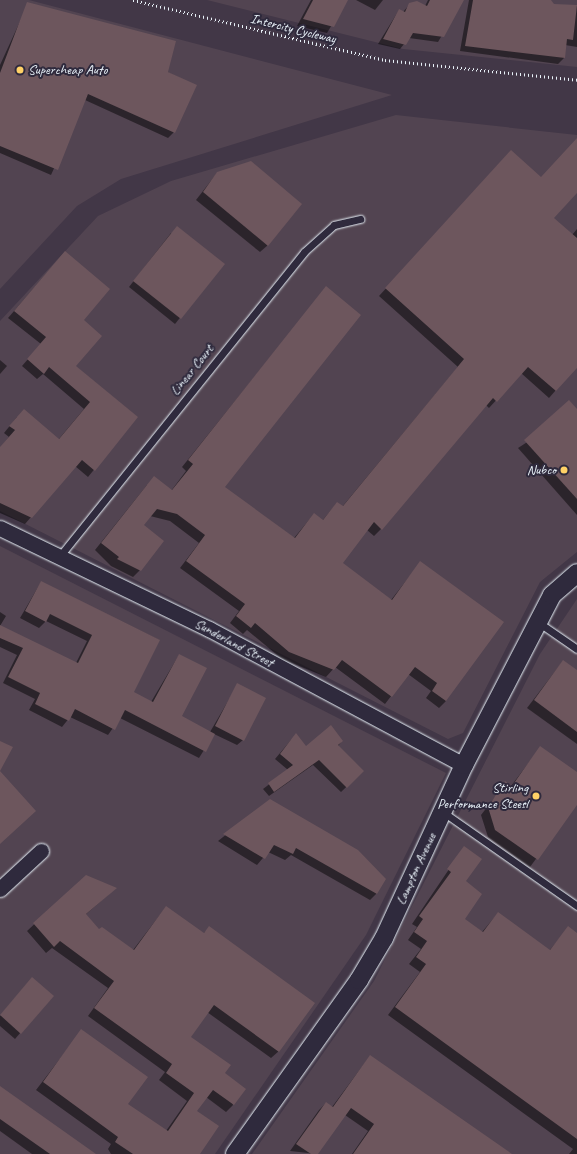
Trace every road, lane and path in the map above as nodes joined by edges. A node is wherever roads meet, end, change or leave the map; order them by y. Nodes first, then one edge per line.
1 (133, 0) edge
2 (577, 80) edge
3 (360, 219) dead end
4 (0, 528) edge
5 (59, 557) junction
6 (577, 572) edge
7 (538, 622) junction
8 (577, 650) edge
9 (464, 765) junction
10 (443, 811) junction
11 (42, 851) dead end
12 (0, 888) edge
13 (577, 906) edge
14 (235, 1154) edge

1 - 2 path, Intercity Cycleway
3 - 5 lane, Linear Court
4 - 5 street, Sunderland Street
5 - 9 street, Sunderland Street
6 - 7 street, Lampton Avenue
7 - 8 lane
7 - 9 street, Lampton Avenue
9 - 10 street, Lampton Avenue
10 - 13 lane
10 - 14 street, Lampton Avenue
11 - 12 street

